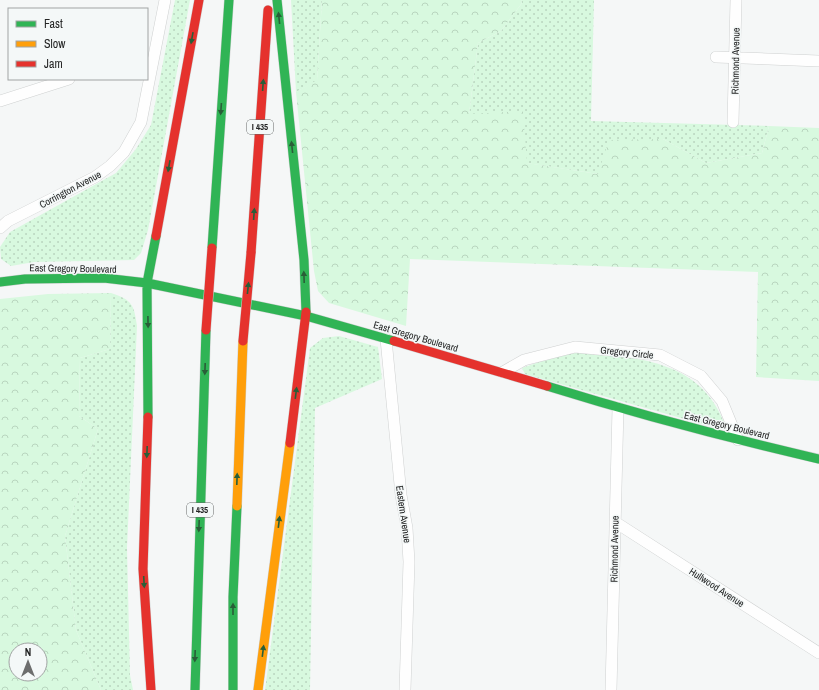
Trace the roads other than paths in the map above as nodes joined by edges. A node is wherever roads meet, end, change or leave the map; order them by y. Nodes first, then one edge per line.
1 (165, 0) edge
2 (199, 0) edge
3 (229, 0) edge
4 (269, 0) edge
5 (277, 0) edge
6 (736, 0) edge
7 (716, 57) dead end
8 (735, 57) junction
9 (819, 61) edge
10 (66, 80) edge
11 (148, 80) edge
12 (0, 101) edge
13 (733, 122) dead end
14 (0, 228) edge
15 (0, 282) edge
16 (147, 283) junction
17 (306, 316) junction
18 (386, 339) junction
19 (503, 372) junction
20 (618, 408) junction
21 (738, 440) junction
22 (819, 459) edge
23 (615, 522) junction
24 (819, 653) edge
25 (151, 690) edge
26 (195, 690) edge
27 (233, 690) edge
28 (258, 690) edge
29 (405, 690) edge
30 (611, 690) edge

1 - 11 street, Corrington Avenue
2 -> 16 main road
3 -> 26 main road, I 435, bridge
27 -> 4 main road, I 435, bridge
17 -> 5 main road
6 - 8 street, Richmond Avenue
7 - 8 street
8 - 9 street
8 - 13 street, Richmond Avenue
10 - 12 street
11 - 14 street, Corrington Avenue
15 - 16 main road, East Gregory Boulevard
16 - 17 main road, East Gregory Boulevard
16 -> 25 main road
17 - 18 main road, East Gregory Boulevard
28 -> 17 main road
18 - 19 main road, East Gregory Boulevard
18 - 29 street, Eastern Avenue
19 - 20 main road, East Gregory Boulevard
19 - 21 street, Gregory Circle
20 - 21 main road, East Gregory Boulevard
20 - 23 street, Richmond Avenue
21 - 22 main road, East Gregory Boulevard
23 - 24 street, Hullwood Avenue
23 - 30 street, Richmond Avenue

